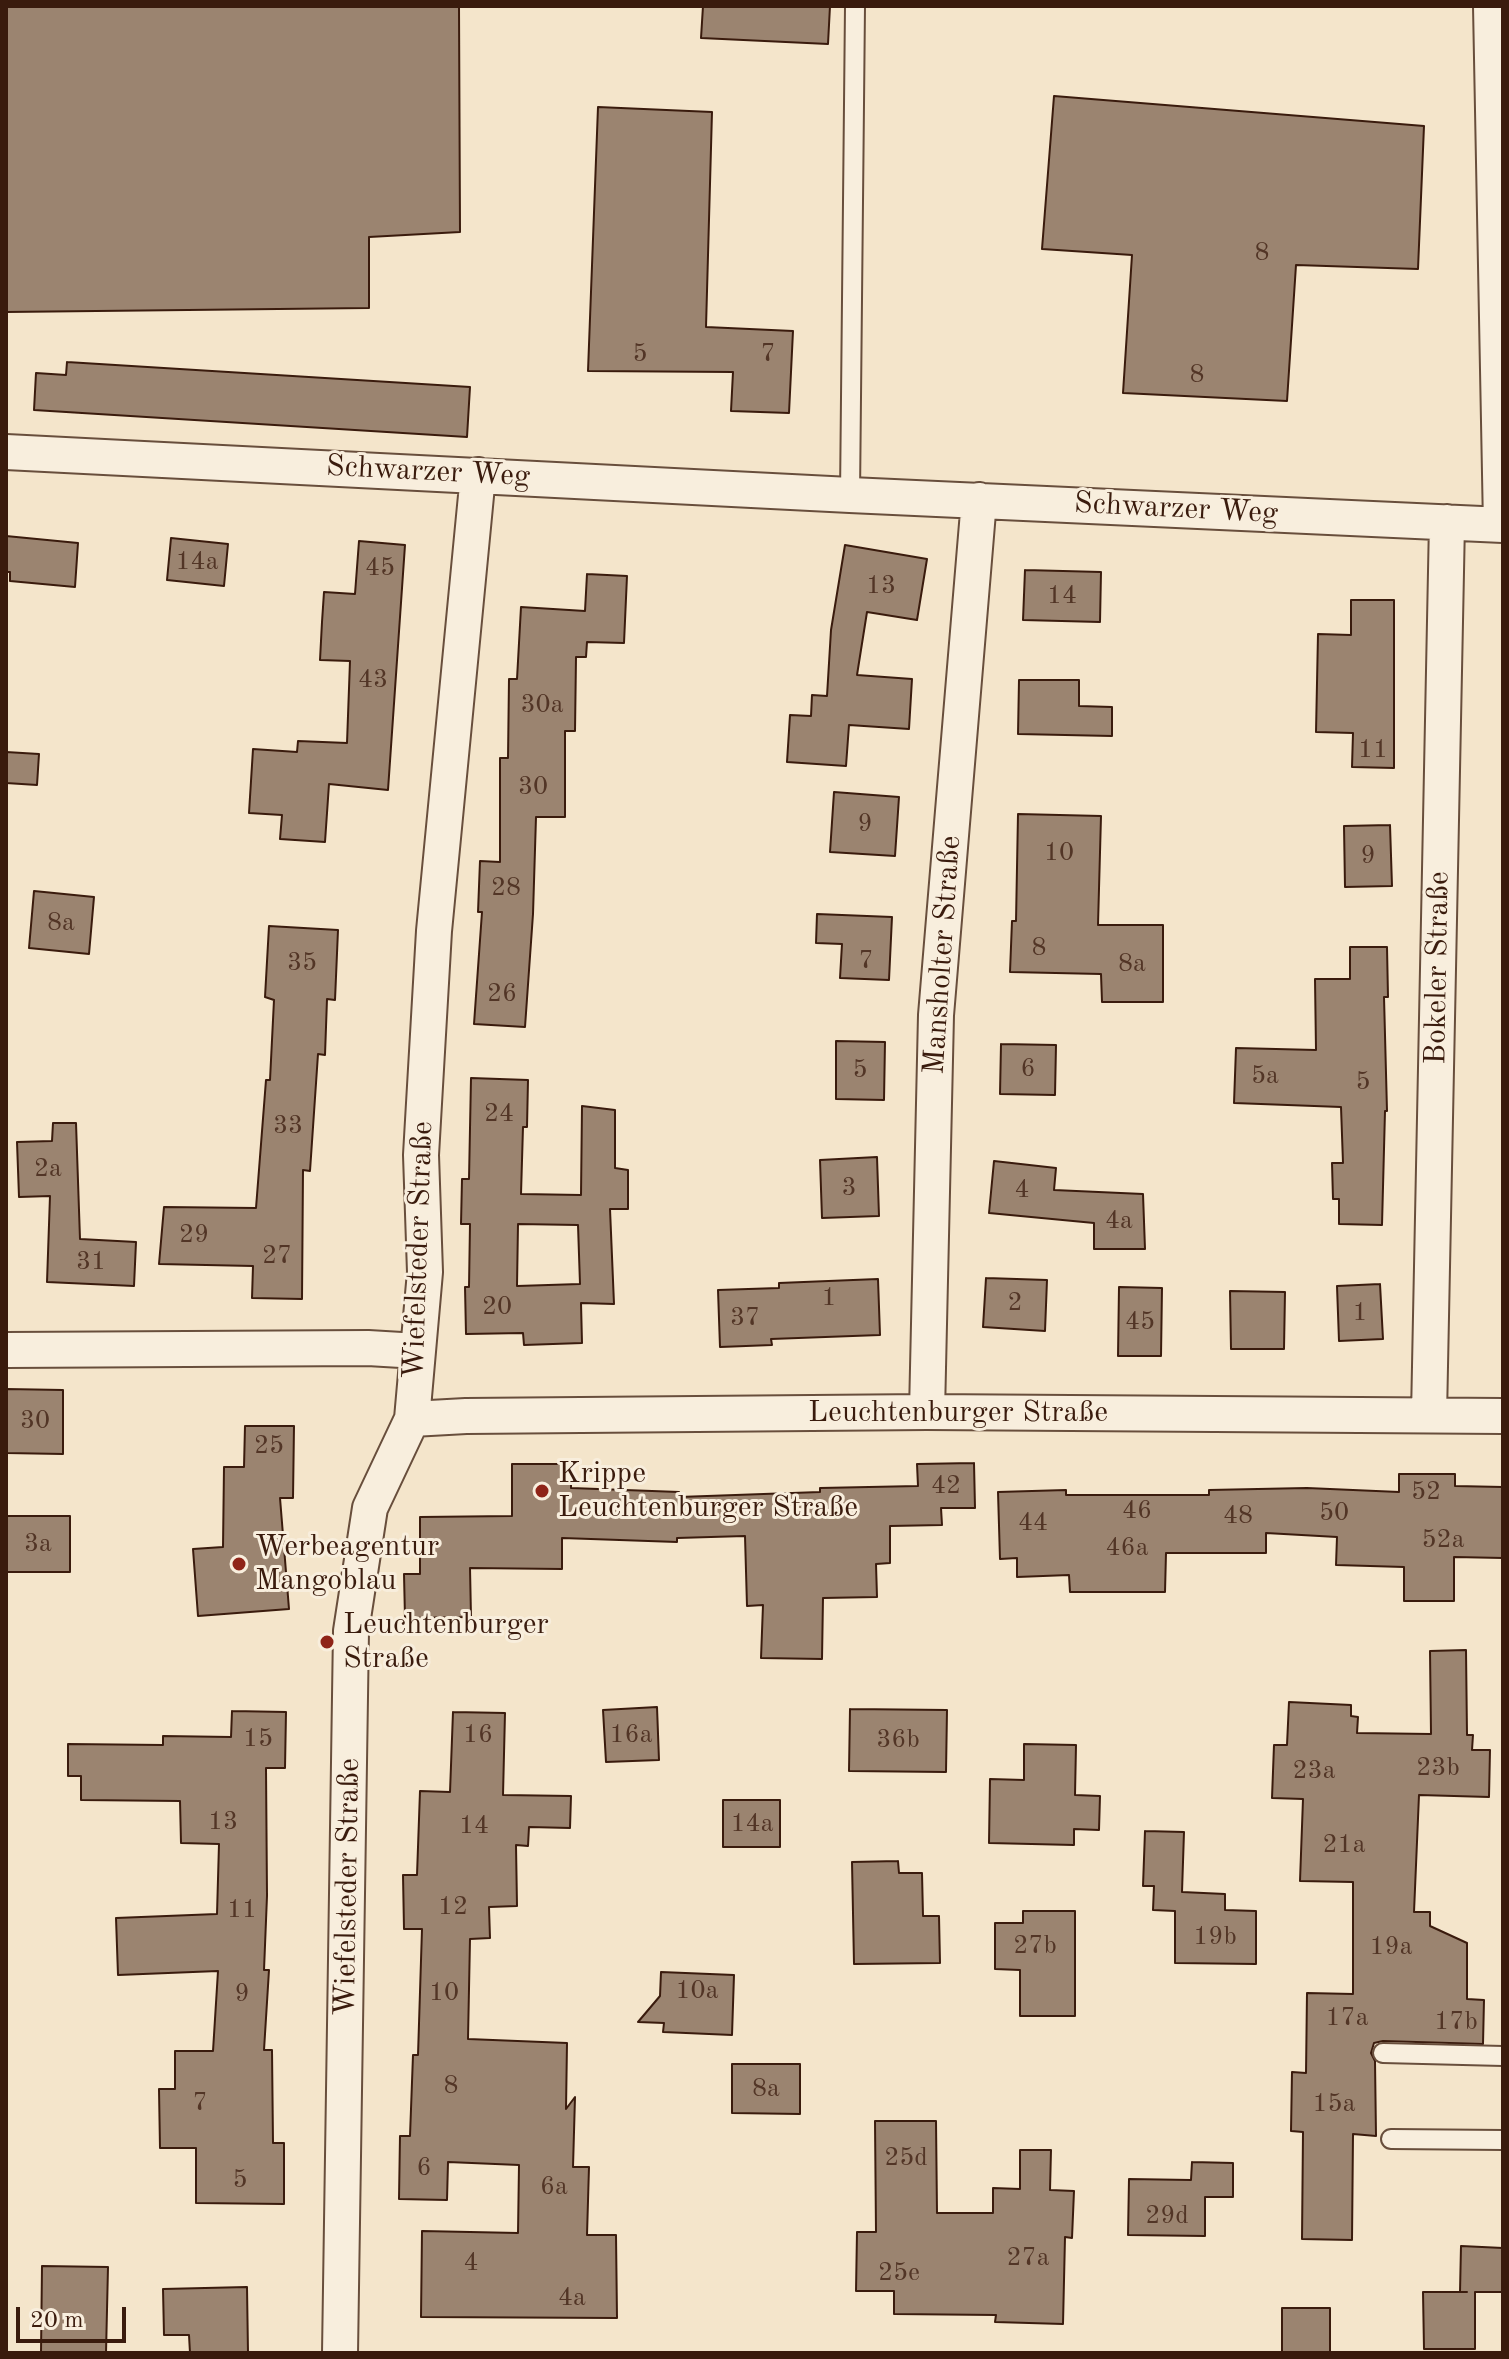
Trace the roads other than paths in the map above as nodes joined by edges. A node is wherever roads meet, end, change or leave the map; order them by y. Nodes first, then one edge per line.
1 (855, 6) edge
2 (1491, 6) edge
3 (6, 452) edge
4 (478, 475) junction
5 (850, 495) junction
6 (979, 500) junction
7 (1447, 522) junction
8 (1502, 525) edge
9 (6, 1350) edge
10 (418, 1351) junction
11 (927, 1412) junction
12 (1429, 1415) junction
13 (1503, 1416) edge
14 (412, 1419) junction
15 (1383, 2053) dead end
16 (1503, 2056) edge
17 (1391, 2139) dead end
18 (1503, 2140) edge
19 (340, 2353) edge

1 - 5 lane
2 - 8 street
3 - 4 street, Schwarzer Weg
4 - 5 street, Schwarzer Weg
4 - 10 street, Wiefelsteder Straße
5 - 6 street, Schwarzer Weg
6 - 7 street, Schwarzer Weg
6 - 11 street, Mansholter Straße
7 - 8 street, Schwarzer Weg
7 - 12 street, Bokeler Straße
9 - 10 street
10 - 14 street, Wiefelsteder Straße
11 - 12 street, Leuchtenburger Straße
11 - 14 street, Leuchtenburger Straße
12 - 13 street, Leuchtenburger Straße
14 - 19 street, Wiefelsteder Straße
15 - 16 lane
17 - 18 lane

